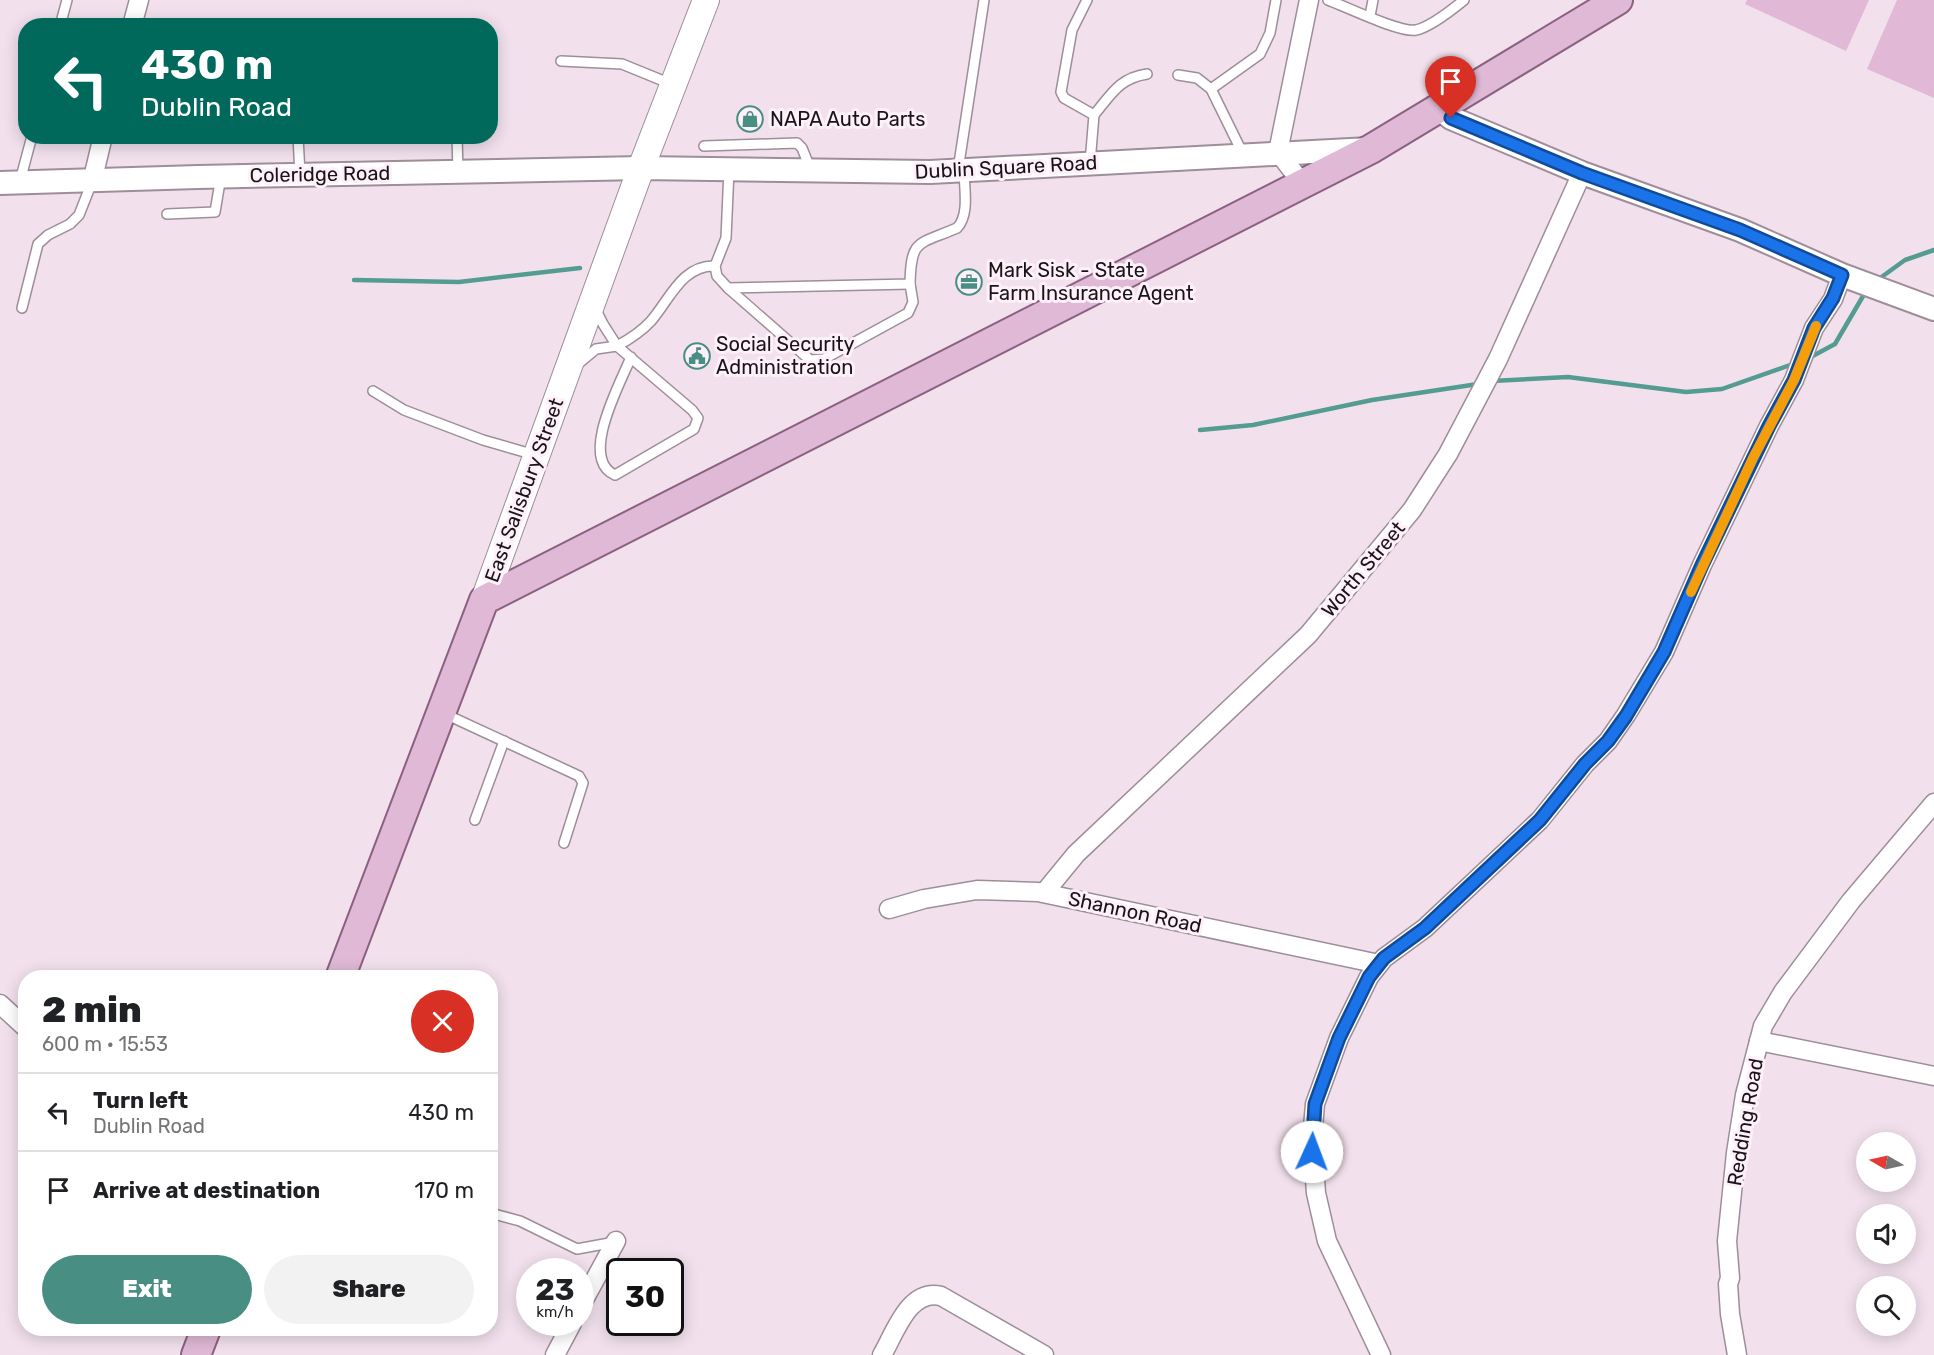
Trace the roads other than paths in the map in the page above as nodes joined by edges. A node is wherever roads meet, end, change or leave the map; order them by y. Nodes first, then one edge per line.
1 (67, 0) edge
2 (139, 0) edge
3 (706, 0) edge
4 (984, 0) edge
5 (1087, 0) edge
6 (1276, 0) edge
7 (1310, 0) edge
8 (1328, 0) edge
9 (1373, 0) edge
10 (1464, 0) edge
11 (1618, 0) edge
12 (1370, 16) junction
13 (62, 18) edge
14 (134, 18) edge
15 (561, 61) dead end
16 (1147, 74) dead end
17 (1178, 75) dead end
18 (673, 85) junction
19 (1211, 90) junction
20 (1438, 108) junction
21 (1094, 115) junction
22 (28, 144) edge
23 (101, 144) edge
24 (298, 144) edge
25 (457, 144) edge
26 (704, 146) dead end
27 (1371, 148) junction
28 (1278, 152) junction
29 (1243, 154) junction
30 (1090, 163) junction
31 (641, 168) junction
32 (729, 169) junction
33 (811, 170) junction
34 (961, 170) junction
35 (458, 172) junction
36 (1582, 173) junction
37 (300, 174) junction
38 (221, 176) junction
39 (92, 182) junction
40 (10, 183) edge
41 (1302, 183) junction
42 (167, 214) dead end
43 (715, 266) junction
44 (1842, 275) junction
45 (910, 284) junction
46 (728, 288) junction
47 (592, 302) junction
48 (22, 308) dead end
49 (1934, 309) edge
50 (617, 346) junction
51 (631, 357) junction
52 (564, 379) junction
53 (373, 391) dead end
54 (536, 455) junction
55 (484, 600) junction
56 (441, 712) junction
57 (504, 741) junction
58 (1934, 803) edge
59 (475, 820) dead end
60 (564, 843) dead end
61 (1044, 893) junction
62 (889, 909) dead end
63 (1379, 964) junction
64 (343, 970) edge
65 (0, 1004) edge
66 (18, 1021) edge
67 (1759, 1041) junction
68 (1934, 1076) edge
69 (498, 1215) edge
70 (616, 1241) joint
71 (594, 1281) edge
72 (203, 1336) edge
73 (565, 1336) edge
74 (196, 1355) edge
75 (555, 1355) edge
76 (882, 1355) edge
77 (1044, 1355) edge
78 (1381, 1355) edge
79 (1737, 1355) edge

1 - 13 lane
2 - 14 street
3 - 18 main road, East Salisbury Street
4 - 34 lane
5 - 21 lane
6 - 19 lane
7 - 28 street
8 - 12 lane
9 - 12 lane
10 - 12 lane
11 - 20 main road
15 - 18 lane
16 - 21 lane
17 - 19 lane
18 - 31 main road, East Salisbury Street
19 - 29 lane
20 - 27 main road
20 - 36 street
21 - 30 lane
22 - 40 lane
23 - 39 street
24 - 37 lane
25 - 35 lane
26 - 33 lane
27 - 28 street, Dublin Square Road
27 - 41 main road
28 - 29 street, Dublin Square Road
28 - 41 street
29 - 30 street, Dublin Square Road
30 - 34 street, Dublin Square Road
31 - 32 street, Dublin Square Road
31 - 35 street, Coleridge Road
31 - 47 main road, East Salisbury Street
32 - 33 street, Dublin Square Road
32 - 43 lane
33 - 34 street, Dublin Square Road
34 - 45 lane
35 - 37 street, Coleridge Road
36 - 44 street
36 - 61 street, Worth Street
37 - 38 street, Coleridge Road
38 - 39 street, Coleridge Road
38 - 42 lane
39 - 40 street, Coleridge Road
39 - 48 lane
41 - 55 main road
43 - 46 lane
43 - 50 lane
44 - 49 street
44 - 63 street
45 - 46 lane
45 - 46 lane
47 - 50 lane
47 - 52 main road, East Salisbury Street
50 - 51 lane
50 - 52 lane
51 - 51 lane
52 - 54 main road, East Salisbury Street
53 - 54 lane
54 - 55 main road, East Salisbury Street
55 - 56 main road, East Salisbury Street
56 - 57 lane
56 - 64 main road, East Salisbury Street
57 - 59 lane
57 - 60 lane
58 - 67 street, Redding Road
61 - 62 street, Shannon Road
61 - 63 street, Shannon Road
63 - 78 street
65 - 66 street
67 - 68 street
67 - 79 street, Redding Road
69 - 70 lane
70 - 71 street
72 - 74 main road
73 - 75 street
76 - 77 street

